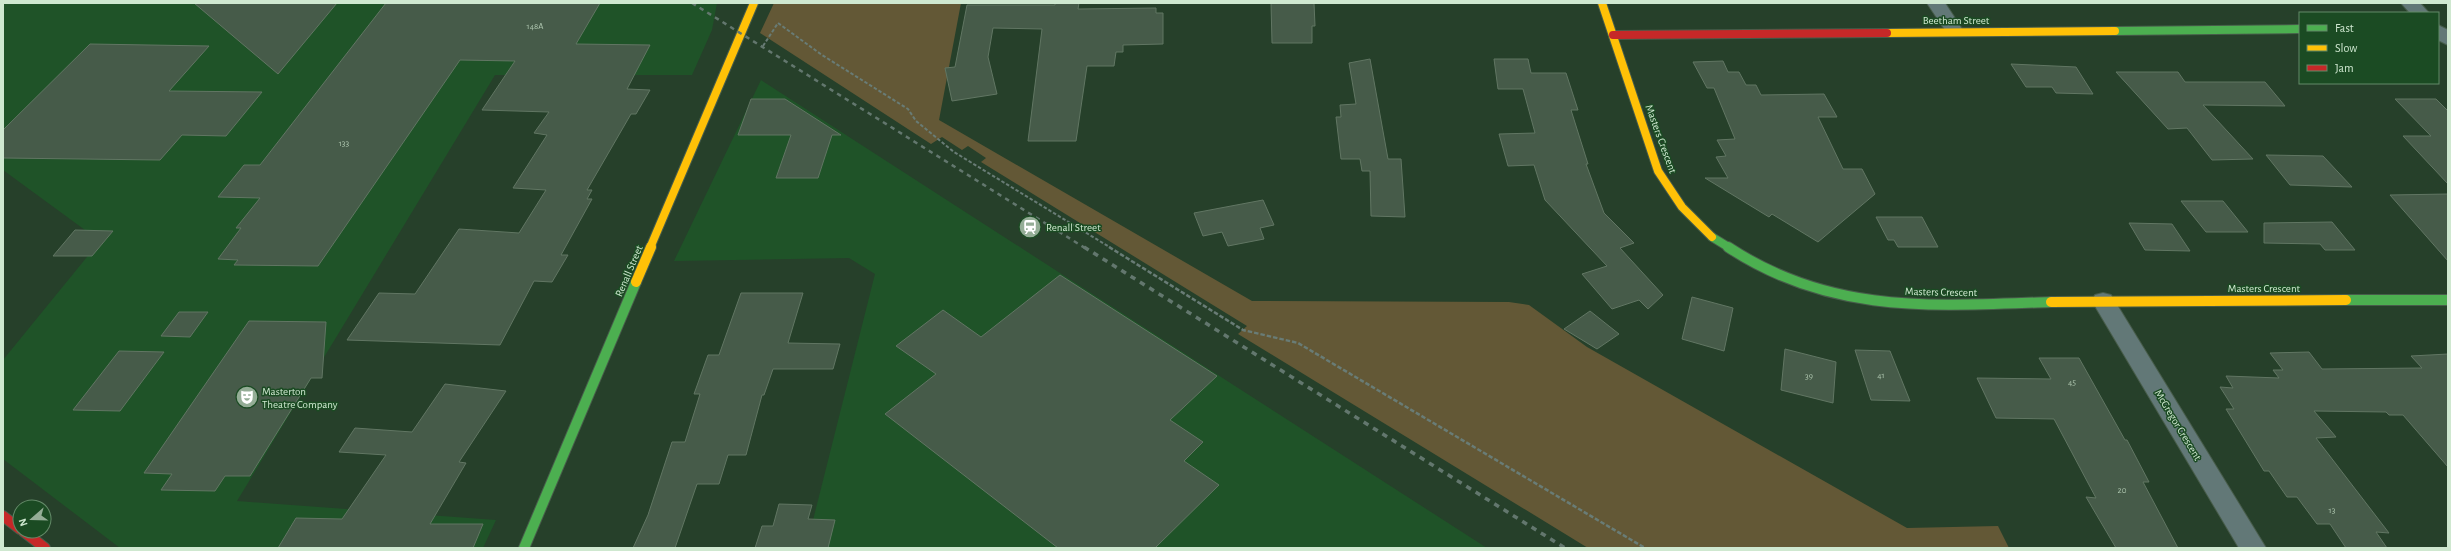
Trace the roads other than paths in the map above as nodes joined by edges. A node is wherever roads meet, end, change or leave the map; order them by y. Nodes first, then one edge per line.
1 (754, 3) edge
2 (1602, 3) edge
3 (1936, 3) edge
4 (2410, 3) edge
5 (2419, 12) edge
6 (2299, 29) edge
7 (2439, 31) edge
8 (1955, 32) junction
9 (1613, 35) junction
10 (2448, 40) edge
11 (2448, 300) edge
12 (2103, 301) junction
13 (3, 516) edge
14 (12, 523) edge
15 (33, 539) edge
16 (45, 548) edge
17 (524, 548) edge
18 (2253, 548) edge

1 - 17 street, Renall Street
2 - 9 street, Masters Crescent
3 - 8 street
4 - 5 street
6 - 8 street, Beetham Street
7 - 10 street
8 - 9 street, Beetham Street
9 - 12 street, Masters Crescent
11 - 12 street, Masters Crescent
12 - 18 street, McGregor Crescent
13 - 14 street
15 - 16 street

